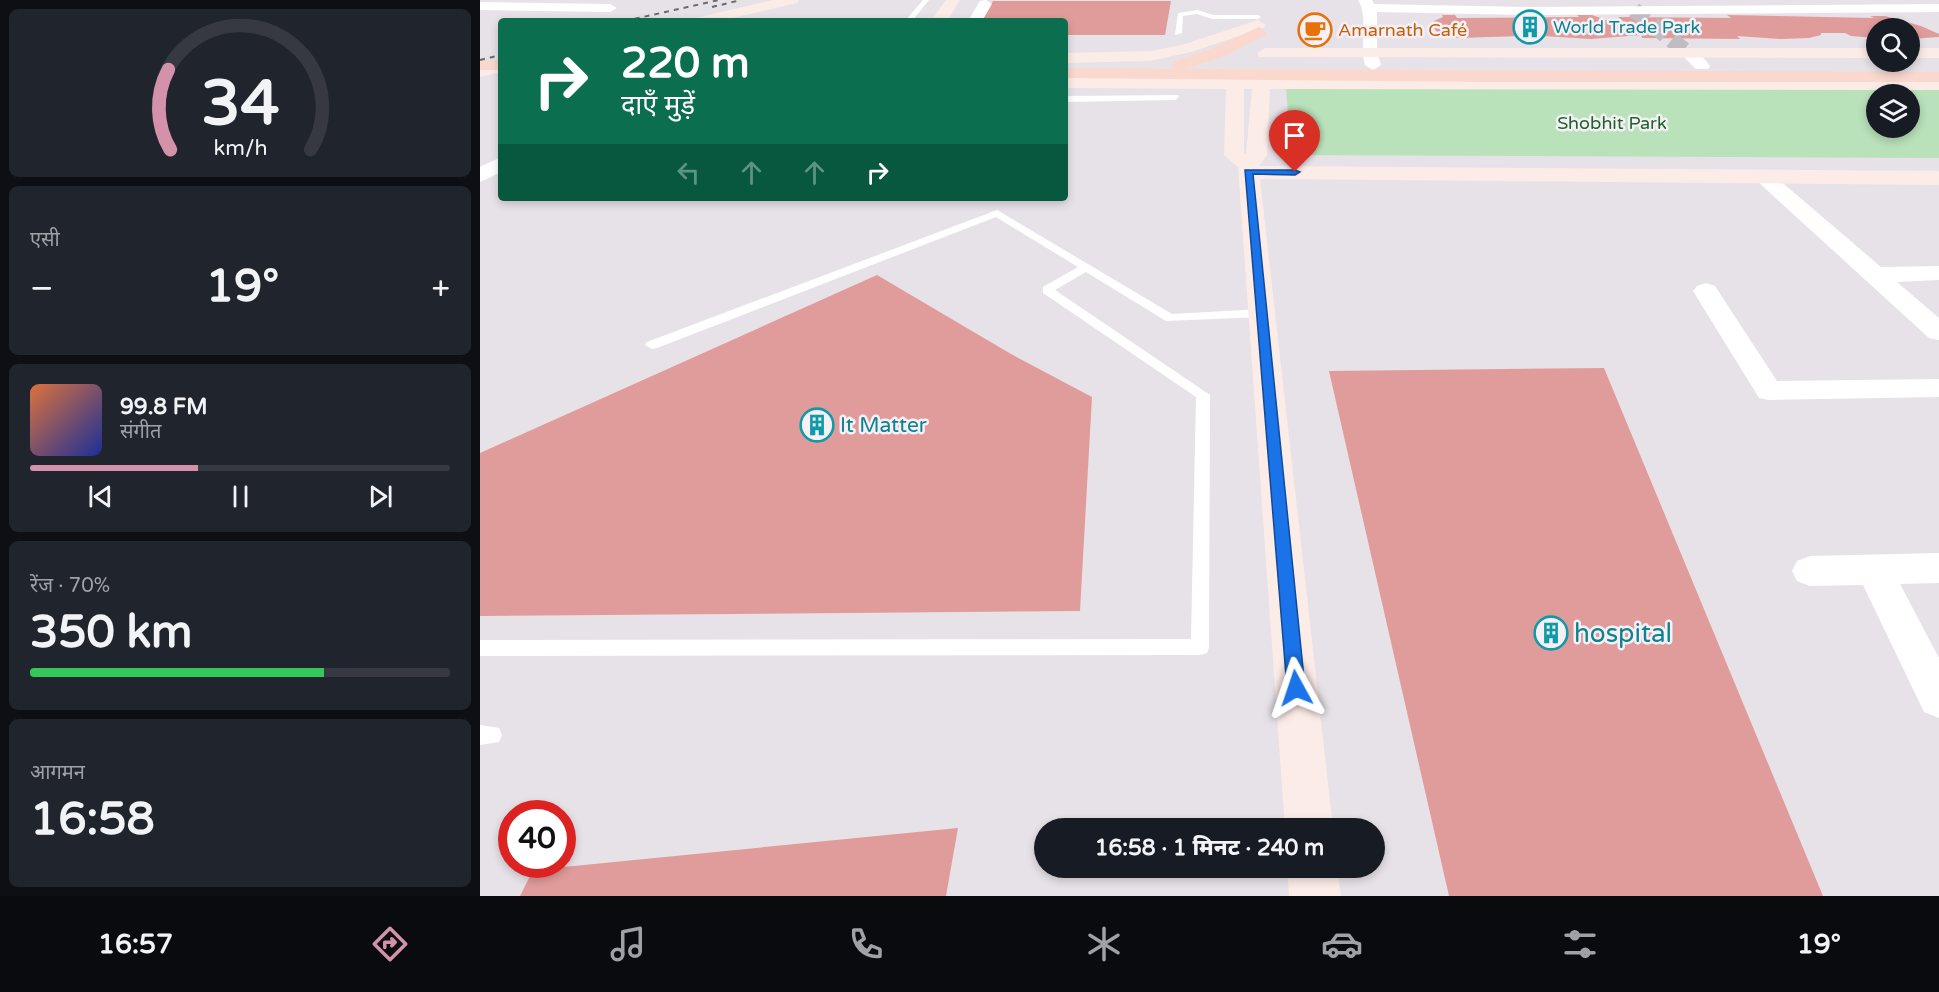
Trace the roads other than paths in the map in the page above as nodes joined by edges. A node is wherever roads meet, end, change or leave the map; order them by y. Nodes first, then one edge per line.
1 (524, 0) edge
2 (792, 0) edge
3 (926, 0) edge
4 (953, 0) edge
5 (1258, 0) edge
6 (1622, 0) edge
7 (1181, 3) dead end
8 (985, 4) dead end
9 (1367, 4) edge
10 (480, 6) edge
11 (508, 6) junction
12 (610, 8) dead end
13 (1939, 8) edge
14 (1634, 10) junction
15 (1180, 14) junction
16 (714, 18) edge
17 (911, 18) edge
18 (941, 18) edge
19 (977, 18) edge
20 (1258, 25) junction
21 (1178, 33) dead end
22 (1688, 53) junction
23 (1866, 53) edge
24 (1920, 53) edge
25 (1939, 53) edge
26 (1068, 58) edge
27 (1371, 58) junction
28 (480, 65) edge
29 (498, 66) edge
30 (1068, 66) edge
31 (1178, 66) junction
32 (1702, 66) junction
33 (498, 67) edge
34 (1263, 68) junction
35 (480, 72) edge
36 (498, 72) edge
37 (1068, 73) edge
38 (1938, 77) edge
39 (1235, 78) junction
40 (480, 83) edge
41 (498, 83) edge
42 (1068, 83) edge
43 (1174, 97) dead end
44 (1068, 99) edge
45 (498, 165) edge
46 (1248, 168) junction
47 (480, 176) edge
48 (1764, 177) junction
49 (1939, 178) edge
50 (1086, 267) junction
51 (1939, 273) edge
52 (1874, 274) junction
53 (1706, 291) dead end
54 (1261, 313) junction
55 (1939, 332) edge
56 (652, 345) dead end
57 (1939, 387) edge
58 (1939, 568) edge
59 (1884, 570) junction
60 (1810, 571) dead end
61 (480, 648) edge
62 (1939, 699) edge
63 (1308, 818) edge
64 (1313, 878) edge
65 (1315, 896) edge

1 - 11 street
2 - 16 street
3 - 17 lane
4 - 18 street
5 - 20 street
6 - 14 street
7 - 15 lane
8 - 19 street
9 - 14 street
9 - 27 street
10 - 11 street
11 - 12 street
13 - 14 street
15 - 20 lane
15 - 21 lane
20 - 26 street
20 - 31 main road
20 - 34 street
22 - 23 street
22 - 27 street
22 - 32 street
24 - 25 street
27 - 32 main road
27 - 34 main road
28 - 29 main road
30 - 31 main road
31 - 34 main road
32 - 38 main road
33 - 35 street
34 - 38 street
34 - 39 street
34 - 46 street
35 - 36 main road
37 - 39 main road
39 - 42 street
39 - 46 street
40 - 41 street
43 - 44 lane
45 - 47 street
46 - 48 street
46 - 54 street
48 - 49 street
48 - 52 street
50 - 54 lane
50 - 56 lane
50 - 61 lane
51 - 52 street
52 - 55 street
53 - 57 street
54 - 63 street
58 - 59 street
59 - 60 street
59 - 62 street
64 - 65 street

